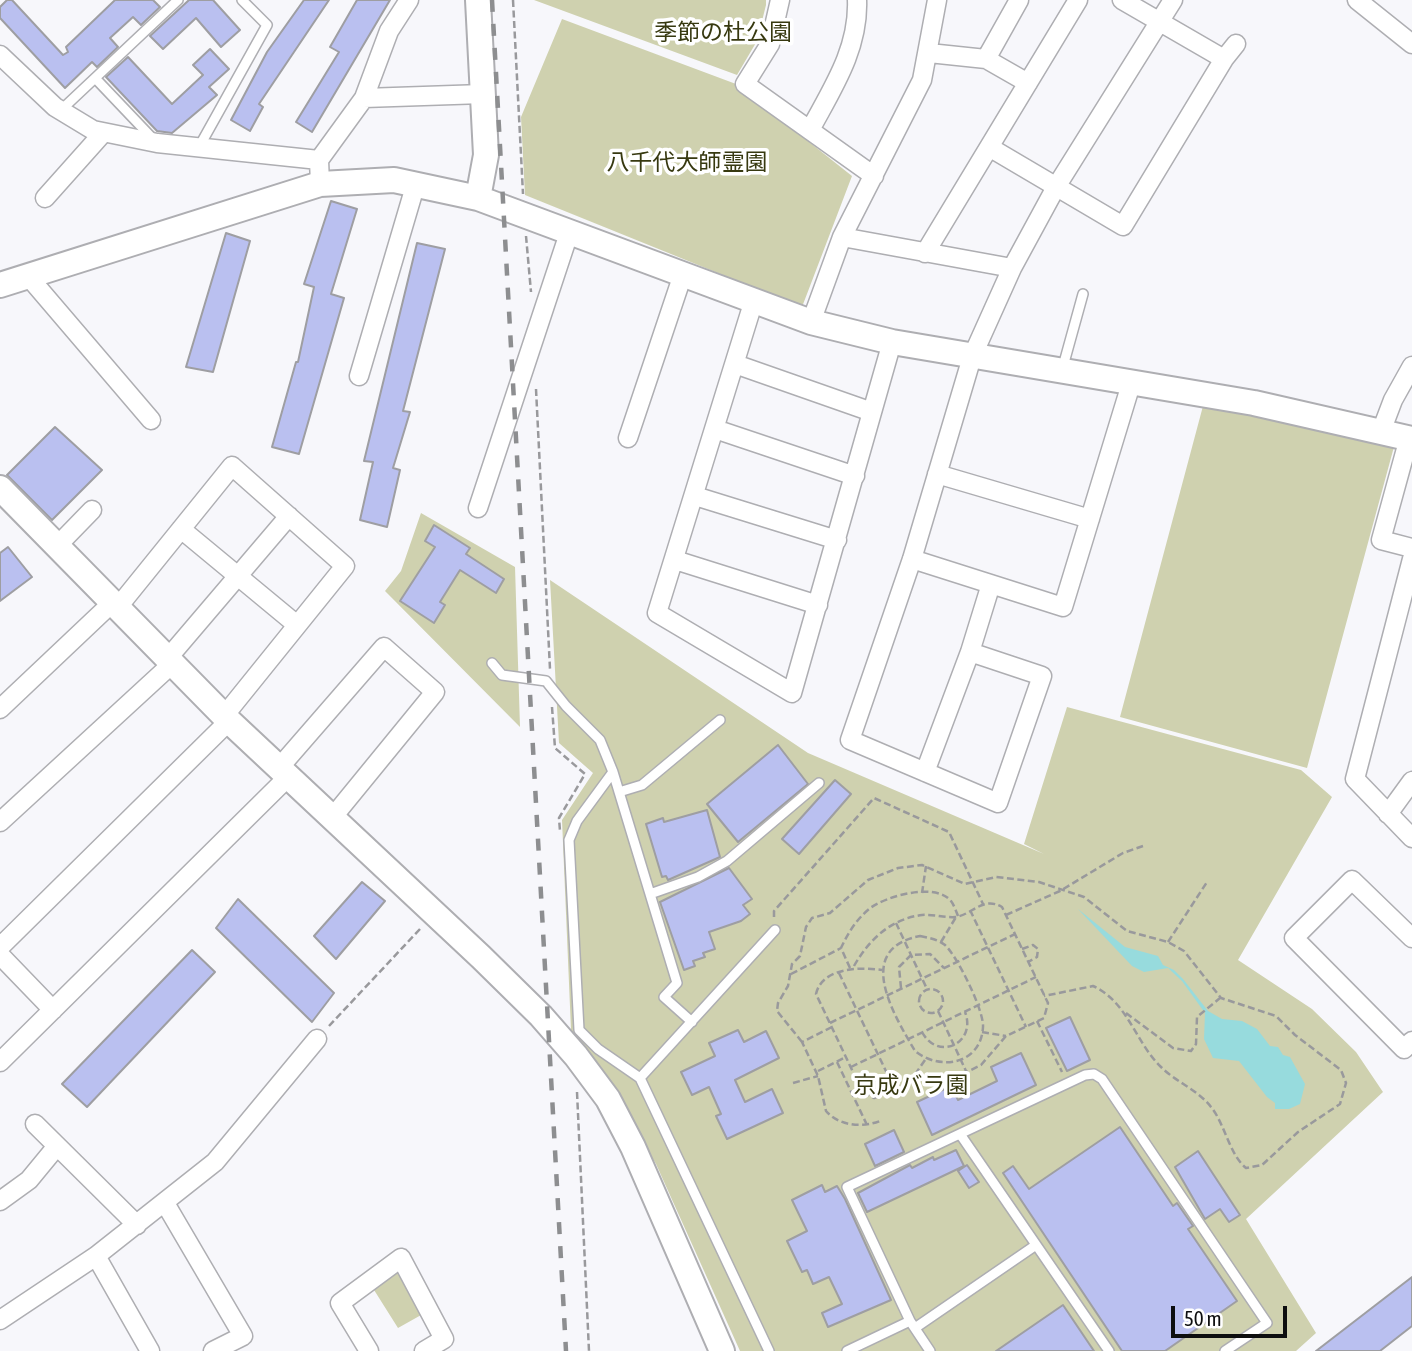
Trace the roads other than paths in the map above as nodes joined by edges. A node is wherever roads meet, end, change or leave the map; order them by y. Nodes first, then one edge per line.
1 (242, 0) edge
2 (409, 0) edge
3 (478, 0) edge
4 (780, 0) edge
5 (857, 0) edge
6 (937, 0) edge
7 (1019, 0) edge
8 (1078, 0) edge
9 (1122, 0) edge
10 (1173, 0) edge
11 (1357, 0) edge
12 (174, 1) edge
13 (1158, 22) junction
14 (1236, 44) dead end
15 (1412, 44) edge
16 (929, 53) junction
17 (0, 55) edge
18 (986, 58) junction
19 (1224, 59) junction
20 (95, 78) junction
21 (1028, 83) junction
22 (483, 94) junction
23 (364, 98) junction
24 (60, 111) junction
25 (810, 130) junction
26 (103, 133) junction
27 (157, 143) junction
28 (200, 147) junction
29 (989, 147) junction
30 (320, 172) junction
31 (874, 176) junction
32 (416, 183) junction
33 (1056, 187) junction
34 (45, 198) dead end
35 (478, 198) junction
36 (570, 230) junction
37 (842, 237) junction
38 (925, 253) junction
39 (1012, 268) junction
40 (683, 274) junction
41 (28, 276) junction
42 (0, 285) edge
43 (1083, 294) dead end
44 (754, 300) junction
45 (811, 322) junction
46 (892, 342) junction
47 (972, 357) junction
48 (735, 364) junction
49 (1412, 366) edge
50 (1062, 372) junction
51 (359, 376) dead end
52 (1131, 384) junction
53 (872, 412) junction
54 (151, 420) dead end
55 (715, 429) junction
56 (1382, 429) junction
57 (628, 438) dead end
58 (1410, 438) edge
59 (937, 474) junction
60 (855, 476) junction
61 (0, 488) edge
62 (695, 496) junction
63 (478, 508) dead end
64 (92, 510) dead end
65 (289, 516) junction
66 (1090, 519) junction
67 (181, 529) junction
68 (837, 540) junction
69 (57, 546) junction
70 (1412, 548) edge
71 (912, 559) junction
72 (1412, 559) edge
73 (675, 560) junction
74 (239, 577) junction
75 (991, 584) junction
76 (115, 604) junction
77 (818, 605) junction
78 (298, 625) junction
79 (970, 652) junction
80 (170, 661) junction
81 (492, 663) dead end
82 (0, 709) edge
83 (227, 719) junction
84 (720, 720) dead end
85 (613, 772) junction
86 (925, 772) junction
87 (283, 773) junction
88 (1412, 781) edge
89 (819, 783) dead end
90 (619, 792) junction
91 (1388, 814) junction
92 (331, 818) junction
93 (0, 822) edge
94 (1412, 838) edge
95 (650, 894) junction
96 (775, 930) road end
97 (1412, 939) edge
98 (0, 947) edge
99 (0, 955) edge
100 (53, 1010) junction
101 (692, 1022) junction
102 (317, 1039) road end
103 (1412, 1041) edge
104 (0, 1062) edge
105 (640, 1079) junction
106 (35, 1124) dead end
107 (960, 1134) junction
108 (57, 1146) junction
109 (0, 1201) edge
110 (165, 1203) junction
111 (137, 1225) junction
112 (1036, 1245) junction
113 (96, 1256) junction
114 (0, 1320) edge
115 (912, 1325) junction
116 (150, 1351) edge
117 (213, 1351) edge
118 (369, 1351) edge
119 (424, 1351) edge
120 (722, 1351) edge
121 (769, 1351) edge
122 (847, 1351) edge
123 (930, 1351) edge
124 (1109, 1351) edge
125 (1225, 1351) edge

1 - 28 lane
2 - 23 street
3 - 22 street
4 - 25 street
5 - 25 street
6 - 16 street
7 - 18 street
8 - 21 street
9 - 13 street
10 - 13 street
11 - 15 street
12 - 20 lane
13 - 19 street
13 - 33 street
14 - 19 street
16 - 18 street
16 - 31 street
17 - 24 street
18 - 21 street
19 - 33 street
20 - 24 lane
20 - 27 lane
21 - 29 street
22 - 23 street
22 - 35 street
23 - 30 street
24 - 26 street
25 - 31 street
26 - 27 street
26 - 34 street
27 - 28 street
28 - 30 street
29 - 33 street
29 - 38 street
30 - 32 street
30 - 41 street
31 - 37 street
32 - 35 street
32 - 51 street
33 - 39 street
35 - 36 street
36 - 40 street
36 - 63 street
37 - 38 street
37 - 45 street
38 - 39 street
39 - 47 street
40 - 44 street
40 - 57 street
41 - 42 street
41 - 54 street
43 - 50 lane
44 - 45 street
44 - 48 street
45 - 46 street
46 - 47 street
46 - 53 street
47 - 50 street
47 - 59 street
48 - 53 street
48 - 55 street
49 - 56 street
50 - 52 street
52 - 56 street
52 - 66 street
53 - 60 street
55 - 60 street
55 - 62 street
56 - 58 street
58 - 70 street
59 - 66 street
59 - 71 street
60 - 68 street
61 - 69 street
62 - 68 street
62 - 73 street
64 - 69 street
65 - 67 street
65 - 74 street
65 - 78 street
66 - 75 street
67 - 74 street
67 - 76 street
68 - 77 street
69 - 76 street
71 - 75 street
71 - 86 street
72 - 91 street
73 - 77 street
73 - 77 street
74 - 78 street
74 - 80 street
75 - 79 street
76 - 80 street
76 - 82 street
78 - 83 street
79 - 86 street
79 - 86 street
80 - 83 street
80 - 93 street
81 - 85 lane
83 - 87 street
83 - 98 street
84 - 90 lane
85 - 90 lane
85 - 105 lane
87 - 92 street
87 - 92 street
87 - 100 street
88 - 91 street
89 - 95 lane
90 - 95 lane
91 - 94 street
92 - 120 street
95 - 101 lane
96 - 101 lane
97 - 103 street
99 - 100 street
100 - 104 street
101 - 105 lane
102 - 110 street
105 - 121 lane
106 - 108 street
107 - 112 lane
107 - 115 lane
107 - 125 lane
108 - 109 street
108 - 111 street
110 - 111 street
110 - 117 street
111 - 113 street
112 - 115 lane
112 - 124 lane
113 - 114 street
113 - 116 street
115 - 122 lane
115 - 123 lane
118 - 119 street

